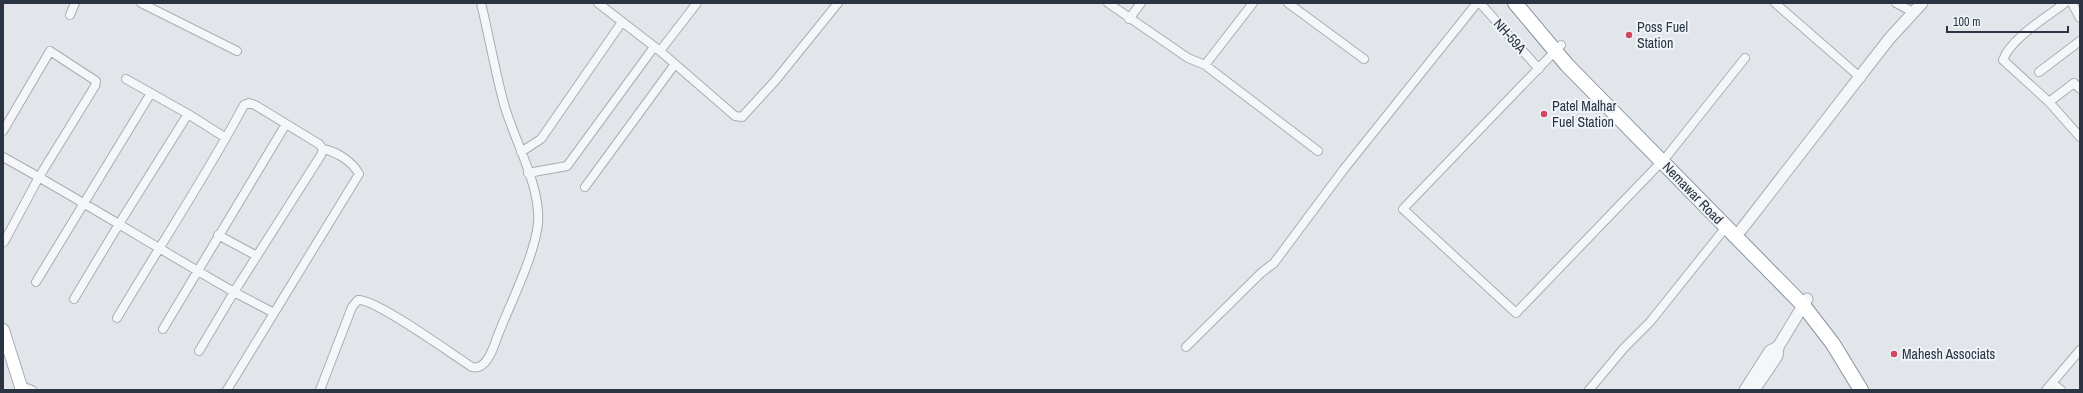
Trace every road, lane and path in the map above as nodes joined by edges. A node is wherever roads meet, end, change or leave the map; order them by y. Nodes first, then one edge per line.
1 (75, 3) edge
2 (141, 3) edge
3 (481, 3) edge
4 (598, 3) edge
5 (697, 3) edge
6 (838, 3) edge
7 (1108, 3) edge
8 (1141, 3) edge
9 (1253, 3) edge
10 (1288, 3) edge
11 (1478, 3) edge
12 (1515, 3) edge
13 (1527, 3) edge
14 (1775, 3) edge
15 (1896, 3) edge
16 (1922, 3) edge
17 (2065, 3) edge
18 (2072, 3) edge
19 (1913, 12) junction
20 (70, 15) dead end
21 (2080, 18) edge
22 (1129, 19) junction
23 (622, 22) junction
24 (2080, 41) edge
25 (657, 49) junction
26 (1559, 49) junction
27 (237, 51) dead end
28 (1745, 58) dead end
29 (1364, 59) dead end
30 (675, 64) junction
31 (1205, 65) junction
32 (1539, 69) junction
33 (2039, 72) dead end
34 (1861, 78) junction
35 (126, 79) dead end
36 (2078, 84) edge
37 (151, 93) junction
38 (2048, 102) junction
39 (188, 114) junction
40 (286, 124) junction
41 (3, 131) edge
42 (2080, 137) edge
43 (226, 138) junction
44 (323, 149) junction
45 (1318, 151) dead end
46 (521, 152) junction
47 (3, 157) edge
48 (1664, 159) junction
49 (528, 173) junction
50 (40, 177) junction
51 (585, 187) dead end
52 (85, 203) junction
53 (118, 224) junction
54 (1726, 227) junction
55 (1741, 230) junction
56 (218, 235) junction
57 (4, 242) dead end
58 (159, 247) junction
59 (257, 256) junction
60 (197, 271) junction
61 (36, 282) dead end
62 (234, 292) junction
63 (74, 299) dead end
64 (1805, 302) junction
65 (274, 314) junction
66 (117, 318) dead end
67 (163, 329) dead end
68 (3, 330) edge
69 (1186, 347) dead end
70 (1778, 347) junction
71 (2080, 350) edge
72 (199, 351) dead end
73 (2052, 383) junction
74 (25, 389) edge
75 (227, 390) edge
76 (320, 390) edge
77 (1589, 390) edge
78 (1745, 390) edge
79 (1754, 390) edge
80 (1861, 390) edge
81 (1871, 390) edge
82 (2046, 390) edge
83 (2061, 390) edge

1 - 20 street
2 - 27 street
3 - 46 street
4 - 23 street
5 - 25 street
6 - 30 street
7 - 22 street
8 - 22 street
9 - 31 street
10 - 29 street
11 - 32 street, NH-59A
11 - 69 street
12 - 26 highway, Nemawar Road
13 - 26 highway, Nemawar Road
14 - 34 street
15 - 19 street
16 - 19 street
17 - 38 street
18 - 21 street
19 - 34 street
22 - 31 street
23 - 25 street
23 - 46 street
24 - 33 street
25 - 30 street
25 - 49 street
26 - 32 street
26 - 48 highway, Nemawar Road
28 - 48 street
30 - 51 street
31 - 45 street
32 - 48 street
34 - 55 street
35 - 37 street
36 - 38 street
37 - 39 street
37 - 52 street
38 - 42 street
39 - 43 street
39 - 53 street
40 - 43 street
40 - 44 street
40 - 56 street
41 - 50 street
43 - 58 street
44 - 59 street
44 - 65 street
46 - 49 street
47 - 50 street
48 - 54 highway, Nemawar Road
48 - 55 highway, Nemawar Road
49 - 76 street
50 - 52 street
50 - 57 street
52 - 53 street
52 - 61 street
53 - 58 street
53 - 63 street
54 - 64 highway, Nemawar Road
54 - 77 street
55 - 64 highway, Nemawar Road
56 - 59 street
56 - 60 street
58 - 60 street
58 - 66 street
59 - 62 street
60 - 62 street
60 - 67 street
62 - 65 street
62 - 72 street
64 - 70 street
64 - 80 highway, Nemawar Road
64 - 81 highway, Nemawar Road
65 - 75 street
68 - 74 main road
70 - 78 street
70 - 79 street
71 - 73 street
73 - 82 street
73 - 83 street

